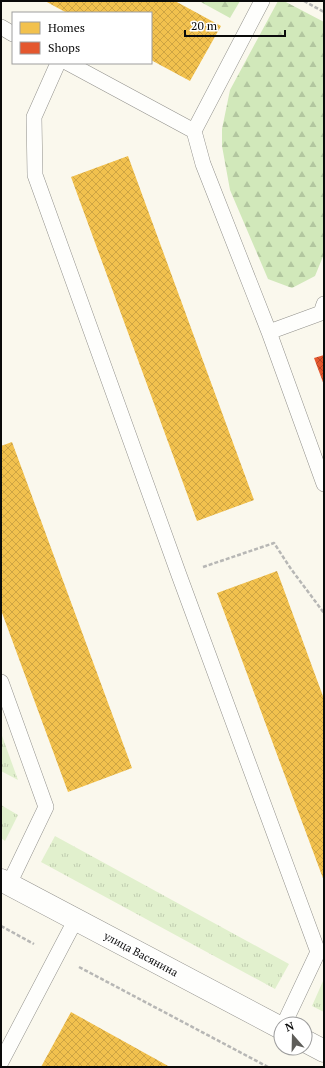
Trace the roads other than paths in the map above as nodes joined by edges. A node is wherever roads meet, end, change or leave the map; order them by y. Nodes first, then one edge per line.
1 (262, 1) edge
2 (1, 27) edge
3 (12, 33) edge
4 (58, 64) edge
5 (70, 64) edge
6 (194, 131) junction
7 (324, 304) edge
8 (269, 332) junction
9 (324, 484) edge
10 (1, 682) edge
11 (5, 882) edge
12 (76, 919) junction
13 (288, 1016) edge
14 (273, 1024) edge
15 (313, 1045) edge
16 (324, 1051) edge
17 (1, 1062) edge

1 - 6 lane
2 - 3 lane
4 - 13 lane
5 - 6 lane
6 - 8 lane
7 - 8 lane
8 - 9 lane
10 - 11 lane
11 - 12 street, улица Васянина
12 - 14 street, улица Васянина
12 - 17 lane
15 - 16 street

